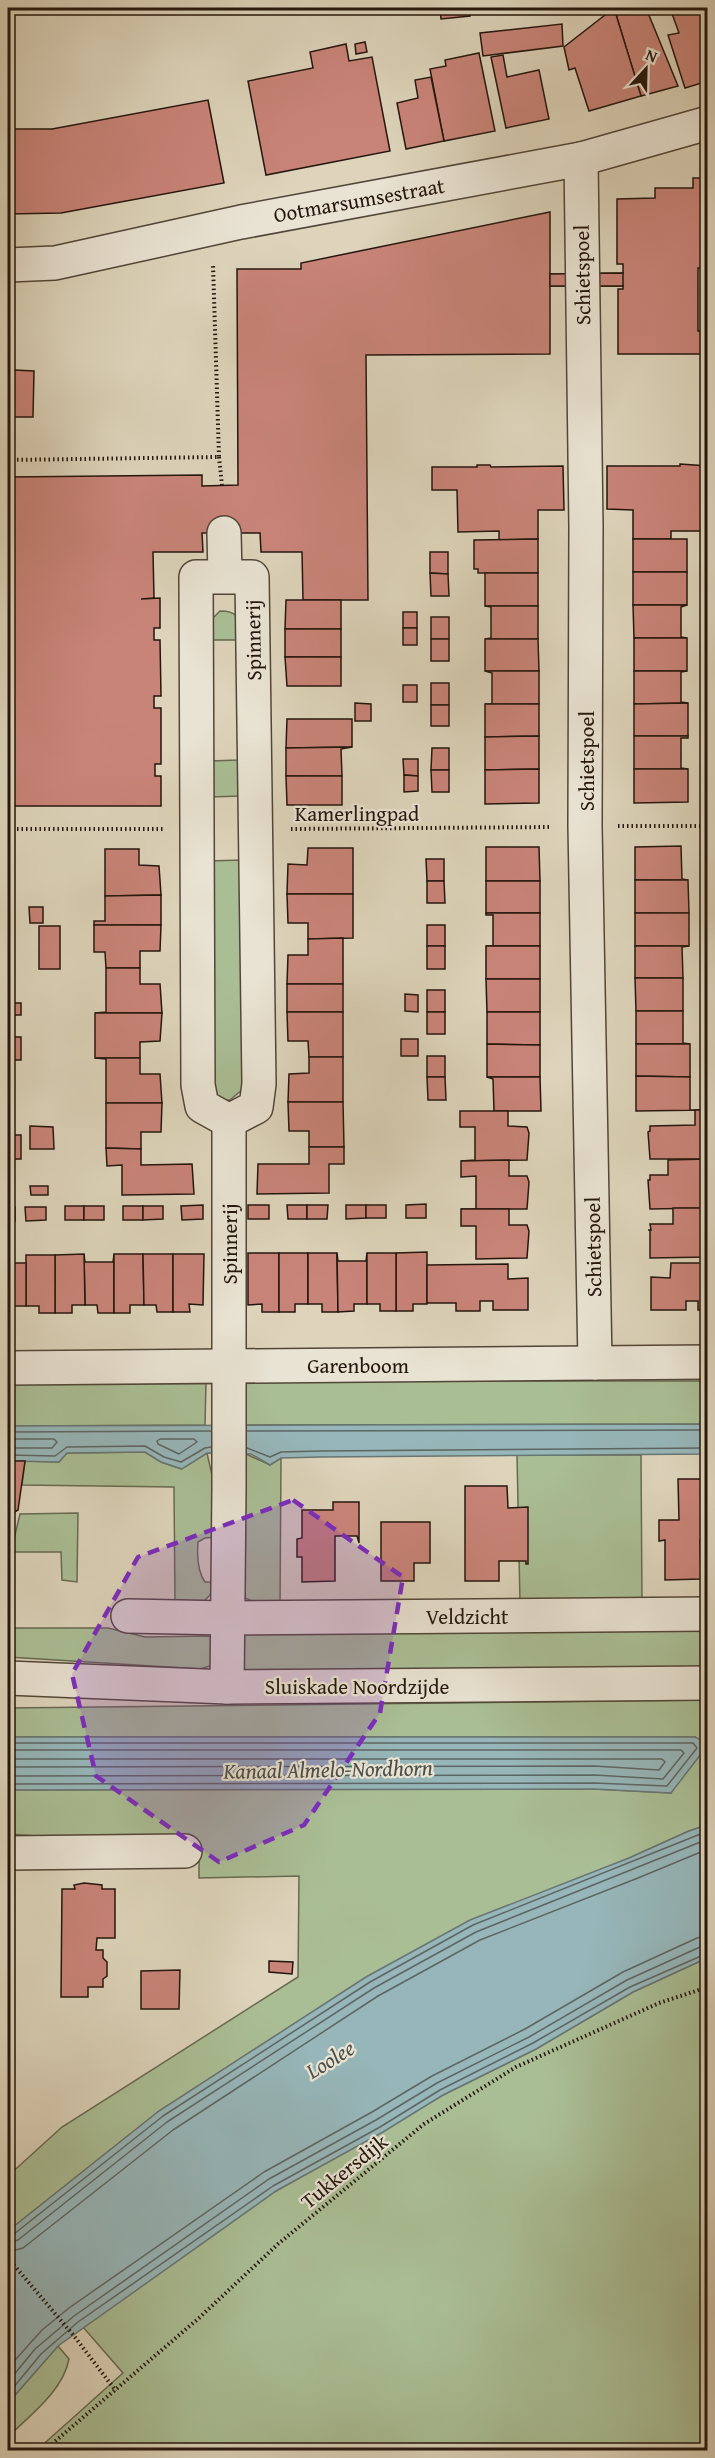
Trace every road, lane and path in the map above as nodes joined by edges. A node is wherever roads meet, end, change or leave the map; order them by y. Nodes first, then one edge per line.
1 (708, 123) edge
2 (581, 159) junction
3 (212, 228) junction
4 (8, 265) edge
5 (219, 457) junction
6 (8, 460) edge
7 (222, 485) dead end
8 (224, 533) dead end
9 (225, 576) junction
10 (585, 826) junction
11 (708, 826) edge
12 (8, 829) edge
13 (196, 829) junction
14 (256, 829) junction
15 (229, 1122) junction
16 (708, 1362) edge
17 (595, 1363) junction
18 (8, 1368) edge
19 (228, 1381) junction
20 (708, 1614) edge
21 (128, 1616) dead end
22 (227, 1618) junction
23 (8, 1678) edge
24 (708, 1683) edge
25 (227, 1687) junction
26 (185, 1851) dead end
27 (8, 1853) edge
28 (708, 1987) edge
29 (8, 2258) edge
30 (117, 2391) junction
31 (45, 2451) edge

1 - 2 street, Ootmarsumsestraat
2 - 3 street, Ootmarsumsestraat
2 - 10 street, Schietspoel
3 - 4 street, Ootmarsumsestraat
3 - 5 path
5 - 6 path
5 - 7 path
8 - 9 street
9 - 13 street, Spinnerij
9 - 14 street, Spinnerij
10 - 11 path, Kamerlingpad
10 - 14 path, Kamerlingpad
10 - 17 street, Schietspoel
12 - 13 path
13 - 15 street, Spinnerij
14 - 15 street, Spinnerij
15 - 19 street, Spinnerij
16 - 17 street, Garenboom
17 - 19 street, Garenboom
18 - 19 street, Garenboom
19 - 22 street
20 - 22 street, Veldzicht
21 - 22 street, Veldzicht
22 - 25 street
23 - 25 street, Sluiskade Noordzijde
24 - 25 street, Sluiskade Noordzijde
26 - 27 street
28 - 30 path, Tukkersdijk
29 - 30 path
30 - 31 path, Tukkersdijk

